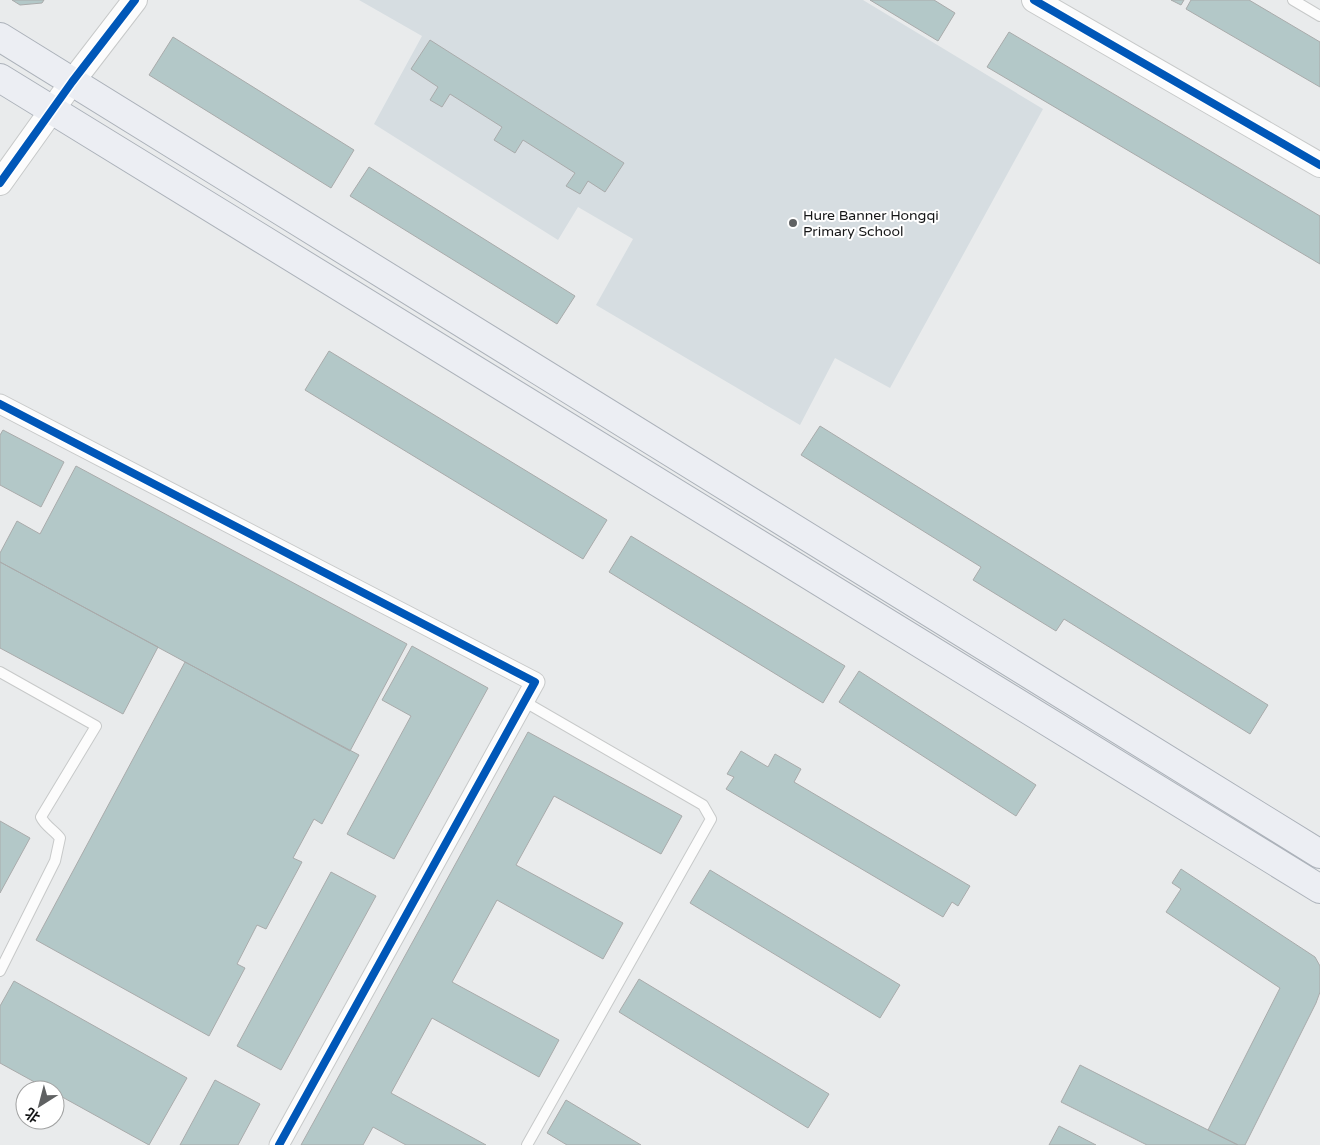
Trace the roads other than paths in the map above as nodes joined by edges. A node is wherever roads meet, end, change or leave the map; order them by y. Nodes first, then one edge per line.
1 (135, 0) edge
2 (1034, 0) edge
3 (1293, 0) edge
4 (1320, 16) edge
5 (0, 37) edge
6 (0, 78) edge
7 (72, 82) junction
8 (52, 110) junction
9 (1320, 165) edge
10 (0, 183) edge
11 (0, 404) edge
12 (0, 672) edge
13 (524, 702) junction
14 (1320, 854) edge
15 (1320, 889) edge
16 (0, 971) edge
17 (279, 1145) edge
18 (527, 1145) edge

1 - 7 street
2 - 9 street
3 - 4 lane
5 - 7 main road
6 - 8 main road
7 - 8 street
7 - 14 main road
8 - 10 street
8 - 15 main road
11 - 13 street
12 - 16 lane
13 - 17 street
13 - 18 lane

